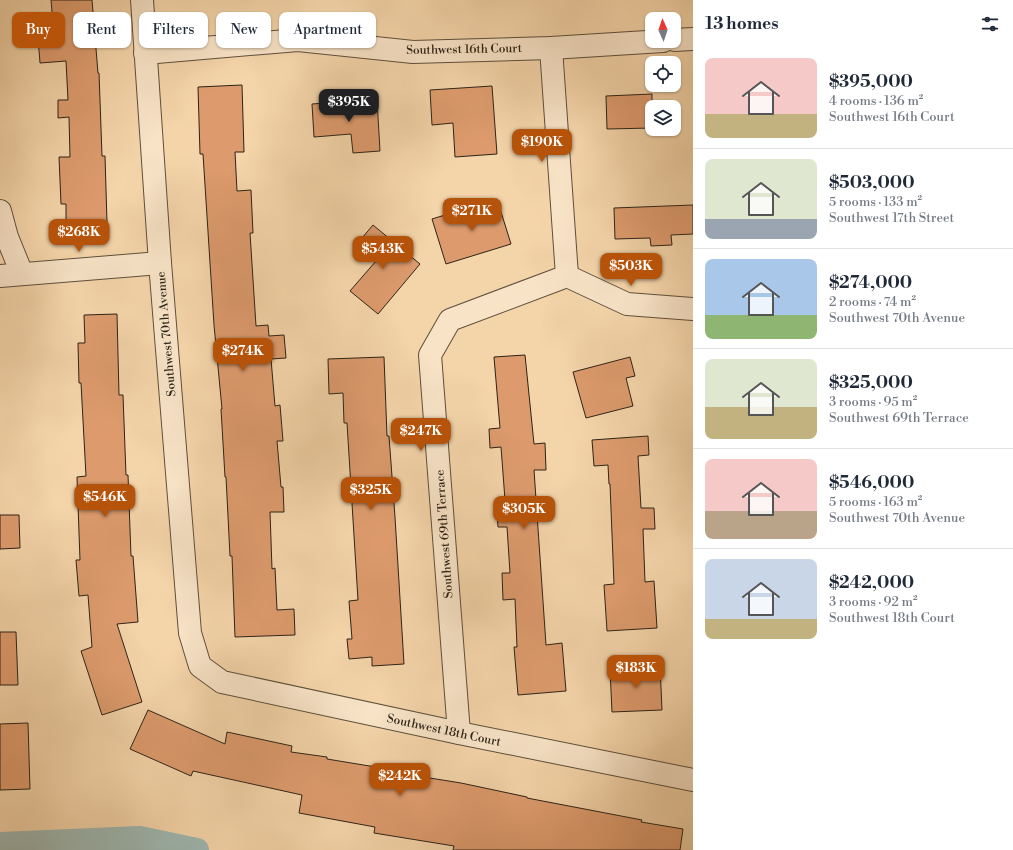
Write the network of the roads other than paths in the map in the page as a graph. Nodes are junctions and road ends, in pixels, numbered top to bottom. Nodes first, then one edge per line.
1 (142, 0) edge
2 (693, 39) edge
3 (681, 40) edge
4 (645, 42) edge
5 (551, 48) junction
6 (145, 53) junction
7 (0, 211) edge
8 (160, 263) junction
9 (22, 274) junction
10 (0, 276) edge
11 (567, 276) junction
12 (693, 309) edge
13 (200, 666) joint
14 (459, 733) junction
15 (693, 780) edge

1 - 6 street, Southwest 70th Avenue
2 - 3 street
4 - 5 street, Southwest 16th Court
5 - 6 street, Southwest 16th Court
5 - 11 street
6 - 8 street, Southwest 70th Avenue
7 - 9 street
8 - 9 street
8 - 13 street, Southwest 70th Avenue
9 - 10 street
11 - 12 street
11 - 14 street, Southwest 69th Terrace
13 - 14 street, Southwest 18th Court
14 - 15 street, Southwest 18th Court

